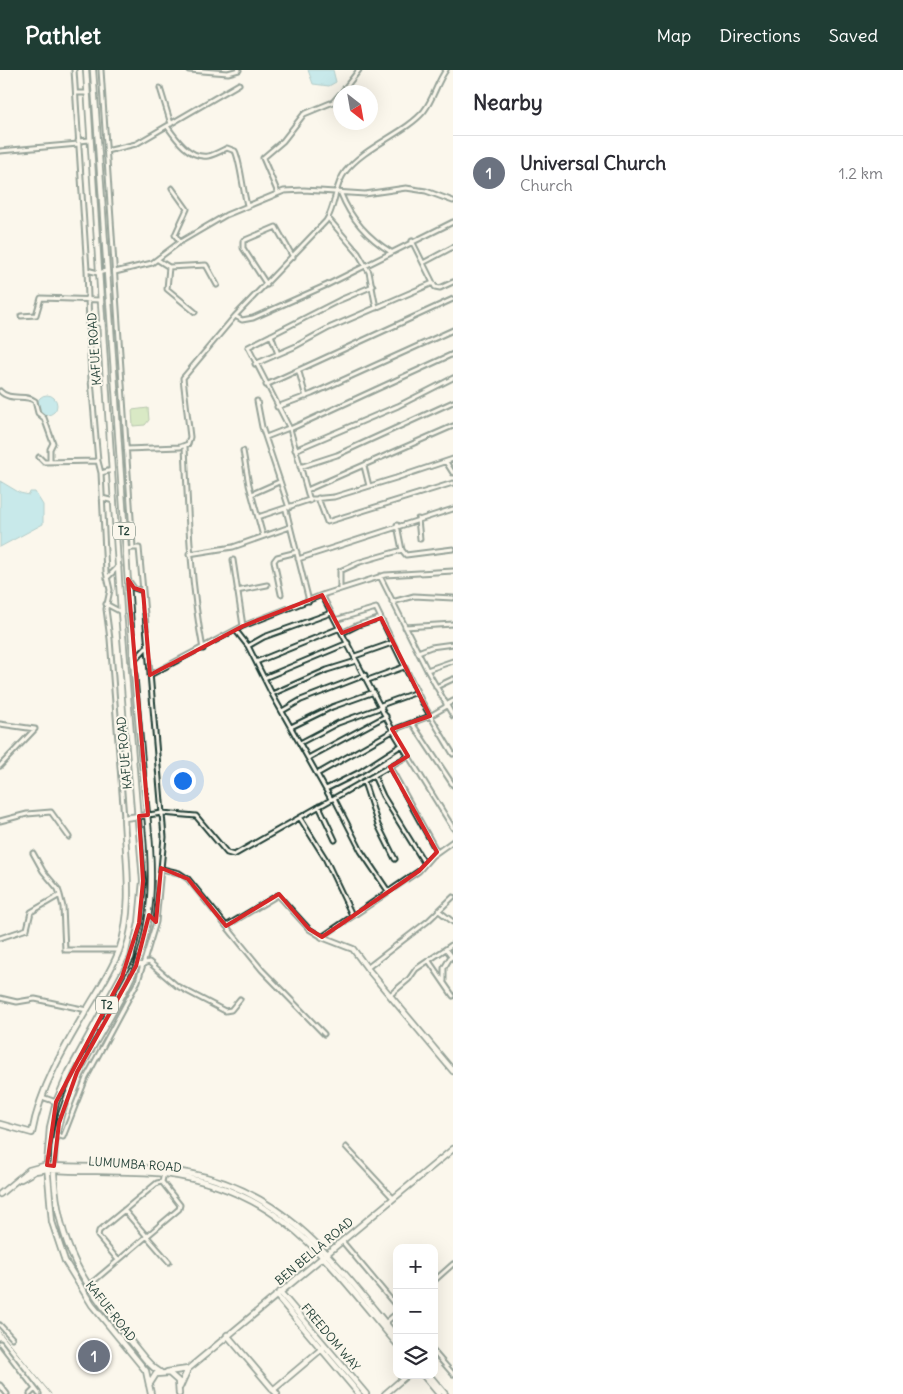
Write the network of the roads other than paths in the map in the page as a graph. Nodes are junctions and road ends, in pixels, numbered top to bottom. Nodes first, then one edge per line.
1 (74, 70) edge
2 (86, 70) edge
3 (93, 70) edge
4 (101, 70) edge
5 (190, 70) edge
6 (239, 70) edge
7 (359, 70) edge
8 (446, 70) edge
9 (239, 84) dead end
10 (347, 85) edge
11 (160, 88) dead end
12 (76, 93) junction
13 (88, 93) junction
14 (333, 101) edge
15 (169, 125) junction
16 (90, 140) junction
17 (78, 142) junction
18 (0, 151) edge
19 (106, 152) junction
20 (99, 159) junction
21 (107, 159) junction
22 (172, 188) dead end
23 (339, 193) junction
24 (278, 194) junction
25 (453, 201) edge
26 (247, 205) junction
27 (328, 218) junction
28 (453, 222) edge
29 (180, 242) junction
30 (412, 242) junction
31 (453, 247) edge
32 (391, 252) junction
33 (293, 257) junction
34 (158, 260) junction
35 (422, 263) junction
36 (365, 266) junction
37 (169, 267) junction
38 (87, 270) junction
39 (106, 271) junction
40 (98, 272) junction
41 (115, 272) junction
42 (453, 282) edge
43 (433, 283) junction
44 (217, 285) dead end
45 (267, 285) junction
46 (373, 286) junction
47 (453, 299) edge
48 (88, 300) junction
49 (101, 300) junction
50 (376, 308) junction
51 (196, 312) dead end
52 (21, 316) dead end
53 (235, 316) junction
54 (102, 323) junction
55 (88, 324) junction
56 (453, 330) edge
57 (271, 335) junction
58 (278, 354) junction
59 (453, 354) edge
60 (256, 364) junction
61 (299, 372) junction
62 (453, 378) edge
63 (266, 385) junction
64 (0, 391) edge
65 (306, 397) junction
66 (257, 401) dead end
67 (453, 402) edge
68 (277, 407) junction
69 (453, 426) edge
70 (289, 429) junction
71 (266, 437) junction
72 (118, 442) junction
73 (125, 442) junction
74 (185, 446) junction
75 (126, 449) junction
76 (295, 450) junction
77 (243, 451) dead end
78 (39, 457) dead end
79 (453, 459) edge
80 (50, 461) junction
81 (98, 461) junction
82 (446, 462) junction
83 (364, 466) junction
84 (300, 467) junction
85 (112, 470) junction
86 (101, 473) junction
87 (453, 473) edge
88 (279, 482) junction
89 (453, 484) edge
90 (369, 486) junction
91 (307, 490) junction
92 (252, 494) junction
93 (102, 498) junction
94 (318, 498) junction
95 (114, 501) junction
96 (310, 501) junction
97 (287, 509) junction
98 (453, 509) edge
99 (258, 517) junction
100 (418, 519) junction
101 (397, 525) junction
102 (290, 527) junction
103 (263, 536) junction
104 (420, 539) dead end
105 (133, 548) junction
106 (126, 549) junction
107 (453, 549) edge
108 (402, 550) junction
109 (297, 552) junction
110 (189, 554) junction
111 (298, 559) junction
112 (233, 560) dead end
113 (118, 566) junction
114 (453, 571) edge
115 (380, 576) junction
116 (107, 578) junction
117 (128, 579) junction
118 (267, 585) dead end
119 (340, 589) junction
120 (143, 591) junction
121 (237, 591) junction
122 (281, 594) dead end
123 (322, 595) junction
124 (453, 598) edge
125 (309, 601) junction
126 (392, 602) junction
127 (106, 604) junction
128 (121, 612) junction
129 (331, 612) junction
130 (381, 618) junction
131 (335, 620) junction
132 (453, 624) edge
133 (244, 626) junction
134 (405, 627) junction
135 (340, 628) junction
136 (237, 632) junction
137 (342, 633) junction
138 (348, 643) junction
139 (392, 643) junction
140 (453, 644) edge
141 (248, 646) junction
142 (147, 647) junction
143 (203, 649) junction
144 (418, 652) junction
145 (355, 656) junction
146 (356, 661) junction
147 (453, 661) edge
148 (133, 662) junction
149 (256, 662) junction
150 (404, 667) junction
151 (427, 670) junction
152 (150, 675) junction
153 (365, 675) junction
154 (264, 678) junction
155 (453, 679) edge
156 (368, 680) junction
157 (436, 687) junction
158 (374, 692) junction
159 (417, 692) junction
160 (272, 694) junction
161 (453, 701) edge
162 (446, 705) junction
163 (381, 706) junction
164 (282, 711) junction
165 (386, 716) junction
166 (430, 716) junction
167 (453, 716) edge
168 (412, 723) junction
169 (0, 724) edge
170 (291, 727) junction
171 (393, 731) junction
172 (300, 743) junction
173 (402, 745) junction
174 (453, 754) edge
175 (408, 756) junction
176 (308, 758) junction
177 (0, 766) edge
178 (390, 767) junction
179 (317, 774) junction
180 (374, 776) junction
181 (364, 782) junction
182 (453, 785) edge
183 (326, 789) junction
184 (333, 798) junction
185 (319, 806) junction
186 (162, 813) junction
187 (148, 815) junction
188 (139, 816) junction
189 (124, 818) junction
190 (300, 818) junction
191 (0, 821) edge
192 (453, 828) edge
193 (70, 837) dead end
194 (335, 840) dead end
195 (453, 841) edge
196 (438, 852) junction
197 (33, 853) dead end
198 (395, 859) dead end
199 (425, 864) junction
200 (162, 869) junction
201 (388, 891) junction
202 (60, 895) junction
203 (453, 897) edge
204 (439, 911) junction
205 (149, 914) junction
206 (352, 915) junction
207 (156, 922) junction
208 (453, 922) edge
209 (226, 926) junction
210 (322, 937) junction
211 (0, 938) edge
212 (453, 944) edge
213 (446, 949) junction
214 (119, 950) junction
215 (452, 957) edge
216 (429, 961) junction
217 (145, 963) junction
218 (136, 966) junction
219 (367, 968) junction
220 (444, 982) junction
221 (390, 995) junction
222 (453, 996) edge
223 (0, 998) edge
224 (240, 999) dead end
225 (87, 1010) junction
226 (324, 1034) dead end
227 (91, 1047) junction
228 (98, 1056) junction
229 (453, 1071) edge
230 (42, 1096) junction
231 (56, 1102) junction
232 (0, 1124) edge
233 (57, 1135) junction
234 (346, 1147) dead end
235 (453, 1150) edge
236 (55, 1151) junction
237 (47, 1167) junction
238 (54, 1168) junction
239 (63, 1168) junction
240 (164, 1172) junction
241 (54, 1180) junction
242 (162, 1182) junction
243 (0, 1194) edge
244 (393, 1198) junction
245 (124, 1210) junction
246 (147, 1236) junction
247 (342, 1240) junction
248 (326, 1254) junction
249 (118, 1260) junction
250 (169, 1262) dead end
251 (453, 1264) edge
252 (448, 1268) junction
253 (453, 1274) edge
254 (438, 1277) edge
255 (88, 1286) junction
256 (278, 1294) junction
257 (393, 1302) edge
258 (393, 1316) edge
259 (385, 1323) junction
260 (0, 1325) edge
261 (394, 1334) edge
262 (227, 1335) junction
263 (12, 1338) dead end
264 (393, 1339) edge
265 (0, 1343) edge
266 (324, 1347) junction
267 (438, 1357) edge
268 (188, 1369) junction
269 (343, 1371) junction
270 (160, 1372) junction
271 (168, 1372) junction
272 (453, 1374) edge
273 (403, 1379) edge
274 (426, 1379) edge
275 (432, 1379) edge
276 (0, 1385) edge
277 (149, 1386) junction
278 (35, 1389) junction
279 (180, 1392) edge
280 (275, 1392) edge
281 (150, 1393) edge
282 (7, 1394) edge
283 (30, 1394) edge
284 (39, 1394) edge
285 (359, 1394) edge
286 (366, 1394) edge
287 (385, 1394) edge
288 (439, 1394) edge
289 (445, 1394) edge

1 - 12 street
2 - 13 main road, KAFUE ROAD / T2
3 - 20 main road, KAFUE ROAD / T2
4 - 19 street
5 - 6 street
7 - 10 street
8 - 23 street
9 - 15 street
11 - 15 street
12 - 13 street
12 - 17 street
13 - 16 main road, KAFUE ROAD / T2
14 - 24 street
15 - 19 street
15 - 26 street
16 - 17 street
16 - 40 main road, KAFUE ROAD / T2
17 - 18 street
17 - 38 street
19 - 21 street
20 - 21 street
20 - 39 main road, KAFUE ROAD / T2
21 - 41 street
22 - 29 street
23 - 24 street
23 - 25 street
23 - 27 street
23 - 32 street
24 - 26 street
26 - 29 street
27 - 33 street
27 - 36 street
28 - 30 street
29 - 34 street
30 - 32 street
30 - 35 street
31 - 35 street
32 - 36 street
33 - 45 street
33 - 45 street
34 - 37 street
34 - 41 street
35 - 43 street
36 - 46 street
36 - 53 street
37 - 44 street
37 - 51 street
38 - 40 street
38 - 48 street
39 - 40 street
39 - 72 main road, KAFUE ROAD / T2
40 - 49 main road, KAFUE ROAD / T2
41 - 73 street
42 - 43 street
43 - 50 street
45 - 53 street
46 - 50 street
46 - 57 street
47 - 61 street
48 - 49 street
48 - 52 street
48 - 55 street
49 - 54 main road, KAFUE ROAD / T2
50 - 58 street
53 - 74 street
54 - 55 street
54 - 85 main road, KAFUE ROAD / T2
55 - 81 street
56 - 65 street
57 - 58 street
57 - 60 street
58 - 60 street
59 - 70 street
60 - 63 street
61 - 63 street
61 - 65 street
62 - 76 street
63 - 68 street
64 - 80 street
65 - 68 street
66 - 71 street
67 - 84 street
68 - 70 street
69 - 83 street
70 - 71 street
70 - 76 street
71 - 88 street
72 - 73 street
72 - 106 main road, KAFUE ROAD / T2
73 - 75 street
74 - 75 street
74 - 110 street
75 - 105 street
76 - 84 street
77 - 92 street
78 - 80 street
79 - 82 street
80 - 81 street
81 - 86 street
82 - 87 street
82 - 90 street
83 - 90 street
83 - 91 street
84 - 91 street
85 - 86 street
85 - 95 main road, KAFUE ROAD / T2
86 - 93 street
88 - 92 street
88 - 97 street
89 - 94 street
90 - 94 street
91 - 96 street
92 - 99 street
93 - 95 street
93 - 116 street
94 - 96 street
95 - 113 main road, KAFUE ROAD / T2
96 - 97 street
97 - 99 street
97 - 102 street
98 - 100 street
99 - 103 street
100 - 101 street
100 - 104 street
101 - 108 street
101 - 111 street
102 - 103 street
102 - 109 street
103 - 110 street
105 - 106 street
105 - 120 street
106 - 117 main road, KAFUE ROAD / T2
107 - 108 street
108 - 119 street
109 - 111 street
109 - 122 street
110 - 143 street
111 - 125 street
112 - 121 street
113 - 116 street
113 - 128 main road, KAFUE ROAD / T2
114 - 115 street
115 - 119 street
115 - 126 street
116 - 127 street
117 - 120 street
117 - 148 main road, KAFUE ROAD / T2
118 - 121 street
119 - 123 street
120 - 142 street
121 - 133 street
123 - 125 street
123 - 129 street
124 - 126 street
125 - 133 street
126 - 134 street
127 - 128 street
127 - 189 street
128 - 188 main road, KAFUE ROAD / T2
129 - 131 street
129 - 141 street
130 - 131 street
130 - 137 street
130 - 139 street
131 - 135 street
132 - 134 street
133 - 136 street
134 - 144 street
135 - 137 street
135 - 149 street
136 - 141 street
136 - 143 street
137 - 138 street
138 - 145 street
138 - 154 street
139 - 145 street
139 - 150 street
140 - 144 street
141 - 149 street
142 - 148 street
142 - 152 street
143 - 152 street
144 - 151 street
145 - 146 street
146 - 153 street
146 - 160 street
147 - 151 street
148 - 187 main road, KAFUE ROAD / T2
149 - 154 street
150 - 156 street
150 - 159 street
151 - 157 street
152 - 186 street
153 - 156 street
153 - 164 street
154 - 160 street
155 - 157 street
156 - 158 street
157 - 162 street
158 - 163 street
158 - 170 street
159 - 163 street
159 - 166 street
160 - 164 street
161 - 162 street
162 - 166 street
162 - 167 street
163 - 165 street
163 - 172 street
164 - 170 street
165 - 171 street
165 - 176 street
166 - 168 street
166 - 174 street
168 - 171 street
168 - 182 street
169 - 177 street
170 - 172 street
171 - 173 street
171 - 179 street
172 - 176 street
173 - 175 street
173 - 183 street
175 - 178 street
175 - 192 street
176 - 179 street
178 - 180 street
178 - 196 street
179 - 183 street
180 - 181 street
180 - 199 street
181 - 184 street
181 - 198 street
183 - 184 street
184 - 185 street
184 - 201 street
185 - 190 street
185 - 194 street
186 - 187 street
186 - 190 street
186 - 200 street
187 - 188 main road
187 - 205 main road, KAFUE ROAD / T2
188 - 189 main road
188 - 231 main road, KAFUE ROAD / T2
189 - 214 main road
190 - 206 street
191 - 193 street
195 - 196 street
196 - 199 street
197 - 202 street
199 - 201 street
200 - 207 street
200 - 209 street
201 - 206 street
202 - 211 street
202 - 214 street
203 - 204 street
204 - 208 street
204 - 219 street
205 - 207 street
205 - 218 main road, KAFUE ROAD / T2
206 - 210 street
207 - 217 street
209 - 210 street
209 - 226 street
210 - 219 main road
212 - 213 street
213 - 215 street
213 - 216 street
214 - 225 main road
215 - 220 street
216 - 220 street
216 - 221 street
217 - 218 street
217 - 224 street
217 - 228 street
218 - 227 main road, KAFUE ROAD / T2
219 - 221 main road
220 - 222 street
221 - 229 main road
223 - 225 street
225 - 230 main road
227 - 228 street
227 - 233 main road, KAFUE ROAD / T2
228 - 233 street
230 - 231 street
230 - 232 main road
231 - 237 main road, KAFUE ROAD / T2
233 - 236 main road, KAFUE ROAD / T2
234 - 244 street
235 - 244 main road, BEN BELLA ROAD
236 - 238 main road, KAFUE ROAD / T2
236 - 239 main road
237 - 238 main road, LUMUMBA ROAD
237 - 243 main road
237 - 277 main road, KAFUE ROAD / T2
238 - 239 main road, LUMUMBA ROAD
238 - 241 main road, KAFUE ROAD / T2
239 - 240 main road, LUMUMBA ROAD
239 - 241 main road
240 - 242 street
240 - 248 main road, LUMUMBA ROAD
241 - 255 main road, KAFUE ROAD / T2
242 - 245 street
242 - 246 street
244 - 247 main road, BEN BELLA ROAD
245 - 246 street
245 - 249 street
246 - 249 street
246 - 250 street
247 - 248 main road, BEN BELLA ROAD
247 - 257 street
248 - 256 main road, BEN BELLA ROAD
248 - 259 main road, LUMUMBA ROAD
248 - 264 main road, LUMUMBA ROAD
249 - 255 street
251 - 252 street
252 - 253 street
252 - 254 street
255 - 270 main road, KAFUE ROAD / T2
256 - 262 main road, BEN BELLA ROAD
256 - 266 main road, FREEDOM WAY
258 - 259 street
259 - 261 main road, LUMUMBA ROAD
260 - 263 street
262 - 268 main road, BEN BELLA ROAD
262 - 280 main road
265 - 278 street
266 - 269 main road, FREEDOM WAY
266 - 280 main road
267 - 272 street
268 - 271 main road
268 - 279 main road, BEN BELLA ROAD
269 - 285 main road, FREEDOM WAY
269 - 286 main road, FREEDOM WAY
270 - 271 main road
270 - 277 main road
271 - 279 main road
273 - 287 main road
274 - 288 main road
275 - 289 main road
276 - 282 street
277 - 281 main road, KAFUE ROAD
278 - 283 street
278 - 284 street

